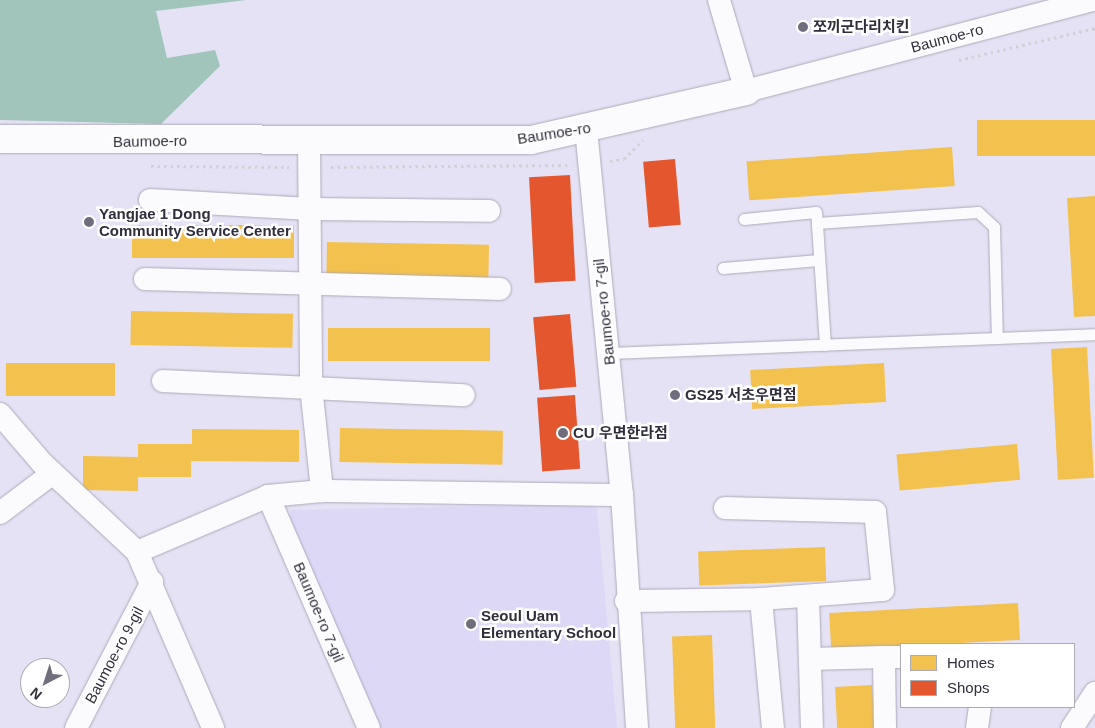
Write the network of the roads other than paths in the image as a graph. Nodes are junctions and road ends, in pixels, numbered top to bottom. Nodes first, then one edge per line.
1 (719, 0) edge
2 (1092, 0) edge
3 (746, 92) junction
4 (586, 129) junction
5 (0, 139) edge
6 (309, 140) junction
7 (150, 200) dead end
8 (310, 209) junction
9 (490, 211) dead end
10 (744, 219) dead end
11 (817, 223) junction
12 (818, 260) junction
13 (723, 268) dead end
14 (145, 279) dead end
15 (308, 287) junction
16 (500, 289) dead end
17 (1095, 334) edge
18 (997, 338) junction
19 (825, 345) junction
20 (608, 353) junction
21 (163, 382) dead end
22 (311, 386) junction
23 (464, 395) dead end
24 (0, 414) edge
25 (53, 474) junction
26 (322, 491) junction
27 (622, 495) junction
28 (268, 496) junction
29 (725, 508) dead end
30 (0, 513) edge
31 (137, 552) junction
32 (152, 582) junction
33 (808, 596) junction
34 (761, 599) junction
35 (626, 601) junction
36 (893, 657) edge
37 (810, 659) junction
38 (1095, 693) edge
39 (980, 708) edge
40 (76, 728) edge
41 (213, 728) edge
42 (369, 728) edge
43 (637, 728) edge
44 (773, 728) edge
45 (812, 728) edge
46 (885, 728) edge
47 (977, 728) edge
48 (1072, 728) edge

1 - 3 street
2 - 3 street, Baumoe-ro
3 - 4 street, Baumoe-ro
4 - 6 street, Baumoe-ro
4 - 20 street, Baumoe-ro 7-gil
5 - 6 street, Baumoe-ro
6 - 8 street
7 - 8 street
8 - 9 street
8 - 15 street
10 - 11 lane
11 - 12 lane
11 - 18 lane
12 - 13 lane
12 - 19 lane
14 - 15 street
15 - 16 street
15 - 22 street
17 - 18 lane
18 - 19 lane
19 - 20 lane
20 - 27 street, Baumoe-ro 7-gil
21 - 22 street
22 - 23 street
22 - 26 street
24 - 25 street, Baumoe-ro 9-gil
25 - 30 street
25 - 31 street, Baumoe-ro 9-gil
26 - 27 street
26 - 28 street
27 - 35 street, Baumoe-ro 7-gil
28 - 31 street
28 - 42 street, Baumoe-ro 7-gil
29 - 33 street
31 - 32 street, Baumoe-ro 9-gil
32 - 40 street, Baumoe-ro 9-gil
32 - 41 street, Baumoe-ro 9-gil
33 - 34 street
33 - 37 street
34 - 35 street
34 - 44 street
35 - 43 street, Baumoe-ro 7-gil
36 - 37 street
36 - 46 street
37 - 45 street
38 - 48 street
39 - 47 street

